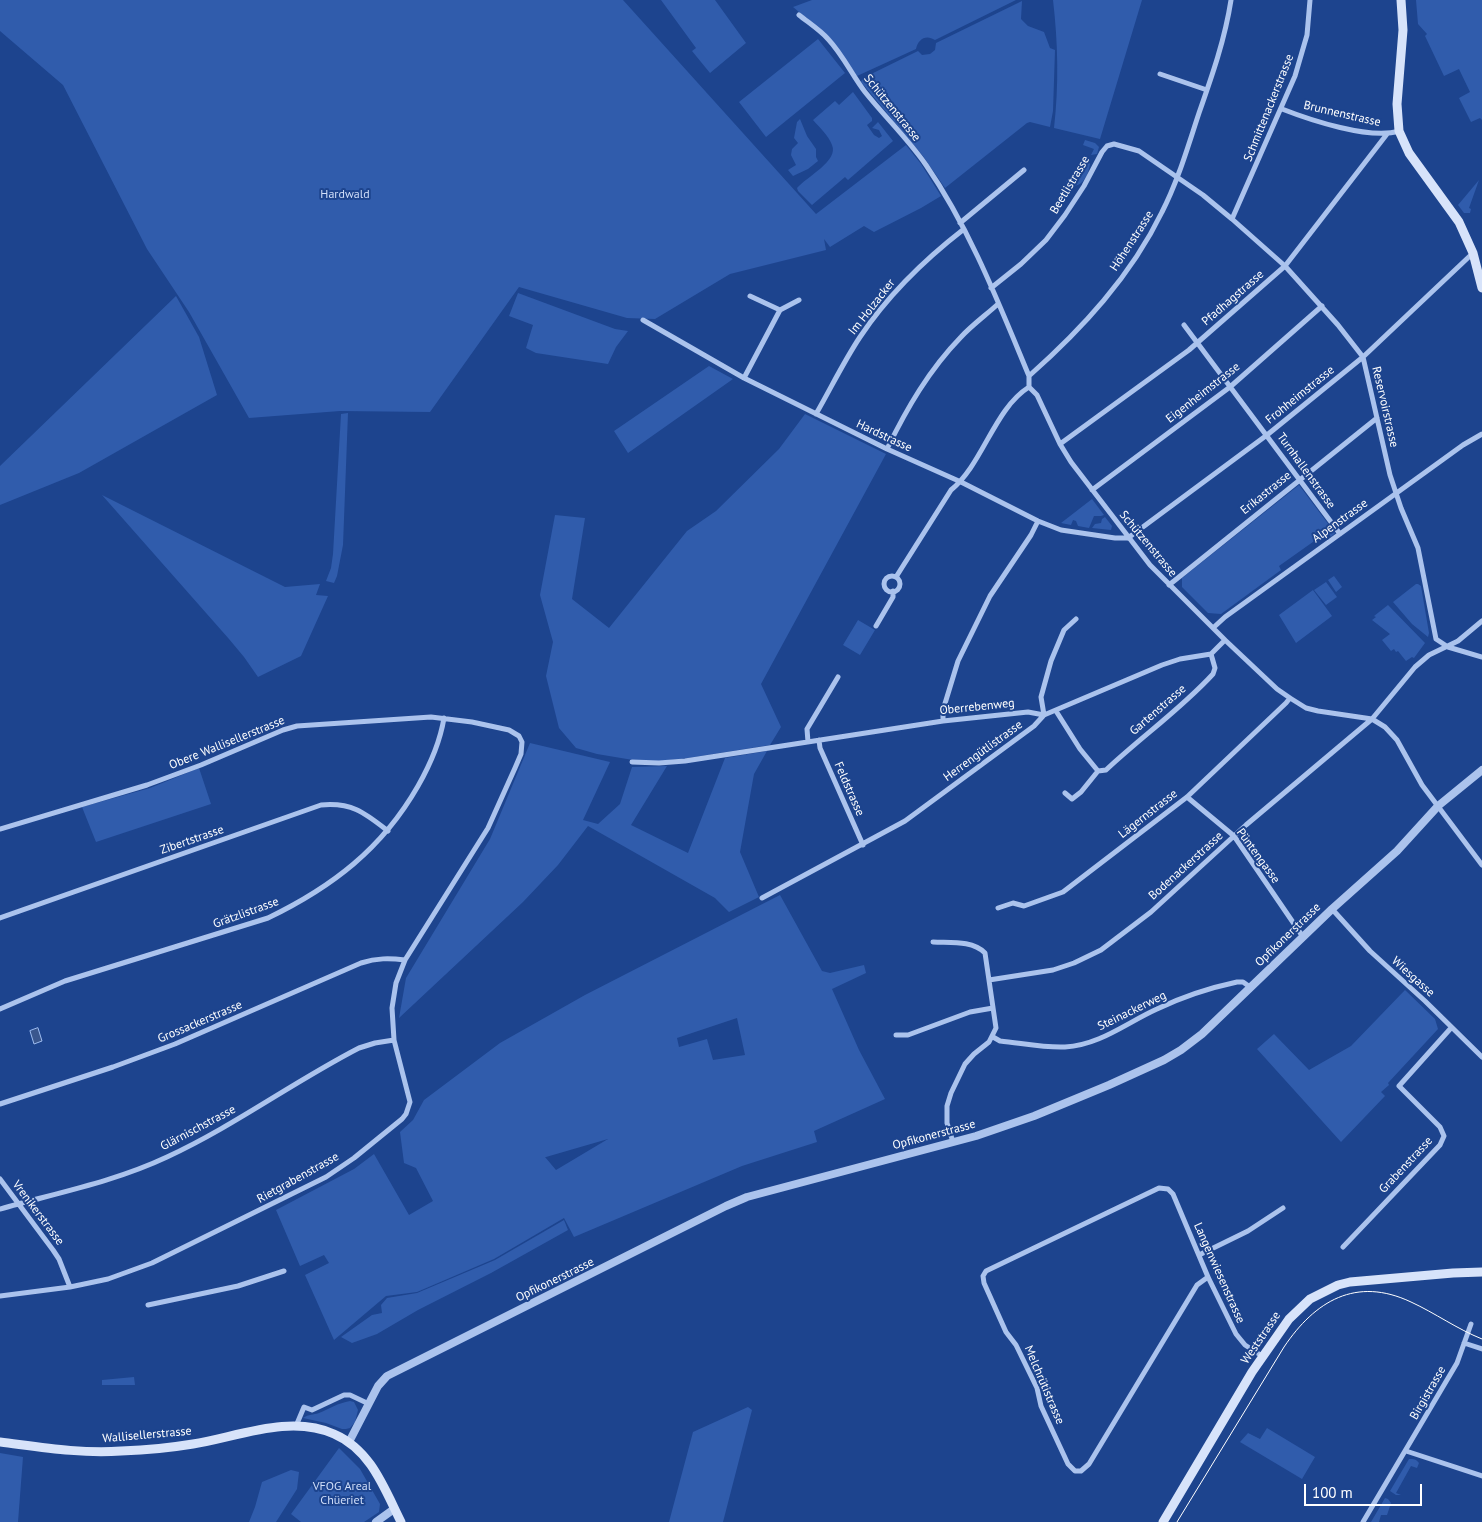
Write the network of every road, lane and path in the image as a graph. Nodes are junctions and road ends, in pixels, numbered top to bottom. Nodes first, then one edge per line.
1 (1231, 0) edge
2 (1310, 0) edge
3 (1401, 0) edge
4 (799, 15) dead end
5 (1160, 74) dead end
6 (1207, 90) junction
7 (1282, 108) junction
8 (1399, 131) junction
9 (1387, 134) junction
10 (1024, 170) dead end
11 (1178, 176) junction
12 (1232, 219) junction
13 (960, 223) junction
14 (964, 229) junction
15 (1473, 253) junction
16 (1285, 266) junction
17 (992, 288) junction
18 (1482, 288) edge
19 (750, 296) dead end
20 (799, 300) dead end
21 (998, 304) junction
22 (1322, 306) junction
23 (780, 310) junction
24 (643, 320) dead end
25 (1184, 325) dead end
26 (1197, 343) junction
27 (1363, 357) junction
28 (1029, 376) junction
29 (744, 378) junction
30 (1029, 387) junction
31 (1230, 387) junction
32 (816, 414) junction
33 (1377, 418) junction
34 (1482, 434) edge
35 (1267, 435) junction
36 (1060, 444) junction
37 (887, 448) junction
38 (1300, 479) junction
39 (961, 482) junction
40 (1092, 490) junction
41 (1396, 493) junction
42 (1038, 521) junction
43 (1340, 534) junction
44 (1128, 538) junction
45 (896, 577) junction
46 (1169, 585) junction
47 (893, 591) junction
48 (1076, 618) dead end
49 (1482, 621) edge
50 (876, 626) dead end
51 (1213, 628) junction
52 (1225, 640) junction
53 (1448, 647) junction
54 (1211, 654) junction
55 (1482, 657) edge
56 (838, 677) dead end
57 (1290, 698) junction
58 (1056, 711) junction
59 (1044, 716) junction
60 (444, 718) junction
61 (1372, 719) junction
62 (943, 721) junction
63 (819, 740) junction
64 (522, 742) joint
65 (808, 742) junction
66 (632, 762) dead end
67 (1482, 770) edge
68 (1098, 771) junction
69 (1065, 793) dead end
70 (1187, 797) junction
71 (1438, 806) junction
72 (0, 829) edge
73 (388, 831) junction
74 (1234, 836) junction
75 (863, 845) junction
76 (1482, 864) edge
77 (762, 898) dead end
78 (998, 908) dead end
79 (1332, 909) junction
80 (0, 918) edge
81 (1303, 937) junction
82 (933, 942) dead end
83 (405, 960) junction
84 (989, 980) junction
85 (1250, 987) junction
86 (993, 1008) junction
87 (0, 1009) edge
88 (1451, 1028) junction
89 (896, 1035) dead end
90 (993, 1037) junction
91 (394, 1040) junction
92 (1482, 1057) edge
93 (0, 1104) edge
94 (953, 1142) junction
95 (0, 1179) edge
96 (1168, 1189) joint
97 (19, 1204) junction
98 (1283, 1208) dead end
99 (0, 1209) edge
100 (1343, 1247) dead end
101 (1199, 1255) junction
102 (284, 1271) dead end
103 (1482, 1272) edge
104 (1208, 1277) junction
105 (70, 1287) junction
106 (0, 1296) edge
107 (148, 1305) dead end
108 (1471, 1324) dead end
109 (1464, 1343) junction
110 (1482, 1349) edge
111 (1262, 1356) junction
112 (369, 1404) junction
113 (296, 1426) junction
114 (0, 1442) edge
115 (349, 1442) junction
116 (1406, 1452) junction
117 (1482, 1476) edge
118 (394, 1509) junction
119 (376, 1522) edge
120 (401, 1522) edge
121 (1162, 1522) edge
122 (1363, 1522) edge

1 - 6 street, Höhenstrasse
2 - 7 street, Schmittenackerstrasse
3 - 8 main road
4 - 13 street, Schützenstrasse
5 - 6 street
6 - 11 street, Höhenstrasse
7 - 9 street, Brunnenstrasse
7 - 12 street, Schmittenackerstrasse
8 - 9 street, Brunnenstrasse
8 - 15 main road
9 - 16 street, Pfadhagstrasse
10 - 13 street
11 - 12 street, Reservoirstrasse
11 - 17 street, Beetlistrasse
11 - 28 street, Höhenstrasse
12 - 16 street, Reservoirstrasse
13 - 14 street, Schützenstrasse
14 - 17 street, Schützenstrasse
14 - 32 street, Im Holzacker
15 - 18 main road
15 - 27 street, Frohheimstrasse
16 - 22 street, Reservoirstrasse
16 - 26 street, Pfadhagstrasse
17 - 21 street, Schützenstrasse
19 - 23 street
20 - 23 street
21 - 28 street, Schützenstrasse
21 - 37 street
22 - 27 street, Reservoirstrasse
22 - 31 street, Eigenheimstrasse
23 - 29 street
24 - 29 street, Hardstrasse
25 - 26 street, Turnhallenstrasse
26 - 31 street, Turnhallenstrasse
26 - 36 street, Pfadhagstrasse
27 - 33 street, Reservoirstrasse
27 - 35 street, Frohheimstrasse
28 - 30 street, Schützenstrasse
29 - 32 street, Hardstrasse
30 - 36 street, Schützenstrasse
30 - 39 street
31 - 35 street, Turnhallenstrasse
31 - 40 street, Eigenheimstrasse
32 - 37 street, Hardstrasse
33 - 38 street, Erikastrasse
33 - 41 street, Reservoirstrasse
34 - 41 street, Alpenstrasse
35 - 38 street, Turnhallenstrasse
35 - 44 street, Frohheimstrasse
36 - 40 street, Schützenstrasse
37 - 39 street, Hardstrasse
38 - 43 street, Turnhallenstrasse
38 - 46 street, Erikastrasse
39 - 42 street, Hardstrasse
39 - 45 street
40 - 44 street, Schützenstrasse
41 - 43 street, Alpenstrasse
41 - 53 street, Reservoirstrasse
42 - 44 street, Hardstrasse
42 - 62 street
43 - 51 street, Alpenstrasse
44 - 46 street, Schützenstrasse
45 - 47 street
45 - 47 street
46 - 51 street, Schützenstrasse
47 - 50 street
48 - 59 street
49 - 53 street, Bodenackerstrasse
51 - 52 street, Schützenstrasse
52 - 54 street
52 - 57 street, Schützenstrasse
53 - 55 street
53 - 61 street, Bodenackerstrasse
54 - 58 street, Herrengütlistrasse
54 - 68 street, Gartenstrasse
56 - 65 street
57 - 61 street, Schützenstrasse
57 - 70 street, Lägernstrasse
58 - 59 street, Herrengütlistrasse
58 - 68 street
59 - 62 street, Oberrebenweg
59 - 75 street, Herrengütlistrasse
60 - 64 street, Obere Wallisellerstrasse
60 - 72 street, Obere Wallisellerstrasse
60 - 73 street, Grätzlistrasse
61 - 71 street, Schützenstrasse
61 - 74 street, Bodenackerstrasse
62 - 63 street, Oberrebenweg
63 - 65 street, Oberrebenweg
63 - 75 street, Feldstrasse
64 - 83 street, Rietgrabenstrasse
65 - 66 street, Oberrebenweg
67 - 71 street, Opfikonerstrasse
68 - 69 street, Gartenstrasse
70 - 74 street, Püntengasse
70 - 78 street, Lägernstrasse
71 - 76 street, Schützenstrasse
71 - 79 street, Opfikonerstrasse
73 - 80 street, Zibertstrasse
73 - 87 street, Grätzlistrasse
74 - 81 street, Püntengasse
74 - 84 street, Bodenackerstrasse
75 - 77 street, Herrengütlistrasse
79 - 81 street, Opfikonerstrasse
79 - 88 street, Wiesgasse
81 - 85 street, Opfikonerstrasse
82 - 84 street
83 - 91 street, Rietgrabenstrasse
83 - 93 street, Grossackerstrasse
84 - 86 street
85 - 90 street, Steinackerweg
85 - 94 street, Opfikonerstrasse
86 - 89 street
86 - 90 street
88 - 92 street, Wiesgasse
88 - 100 street, Grabenstrasse
90 - 94 street
91 - 97 street, Glärnischstrasse
91 - 105 street, Rietgrabenstrasse
94 - 112 street, Opfikonerstrasse
95 - 97 street, Vrenikerstrasse
96 - 101 street, Langenwiesenstrasse
96 - 104 street, Melchrütistrasse
97 - 99 street, Glärnischstrasse
97 - 105 street, Vrenikerstrasse
98 - 101 street
101 - 104 street, Langenwiesenstrasse
102 - 107 street
103 - 111 main road, Weststrasse
104 - 111 street, Langenwiesenstrasse
105 - 106 street, Rietgrabenstrasse
108 - 109 street, Birgistrasse
109 - 110 street
109 - 116 street, Birgistrasse
111 - 121 main road, Weststrasse
112 - 113 street
112 - 115 street, Opfikonerstrasse
113 - 114 main road, Wallisellerstrasse
113 - 115 main road, Wallisellerstrasse
115 - 118 main road
116 - 117 street
116 - 122 street, Birgistrasse
118 - 119 street
118 - 120 main road

